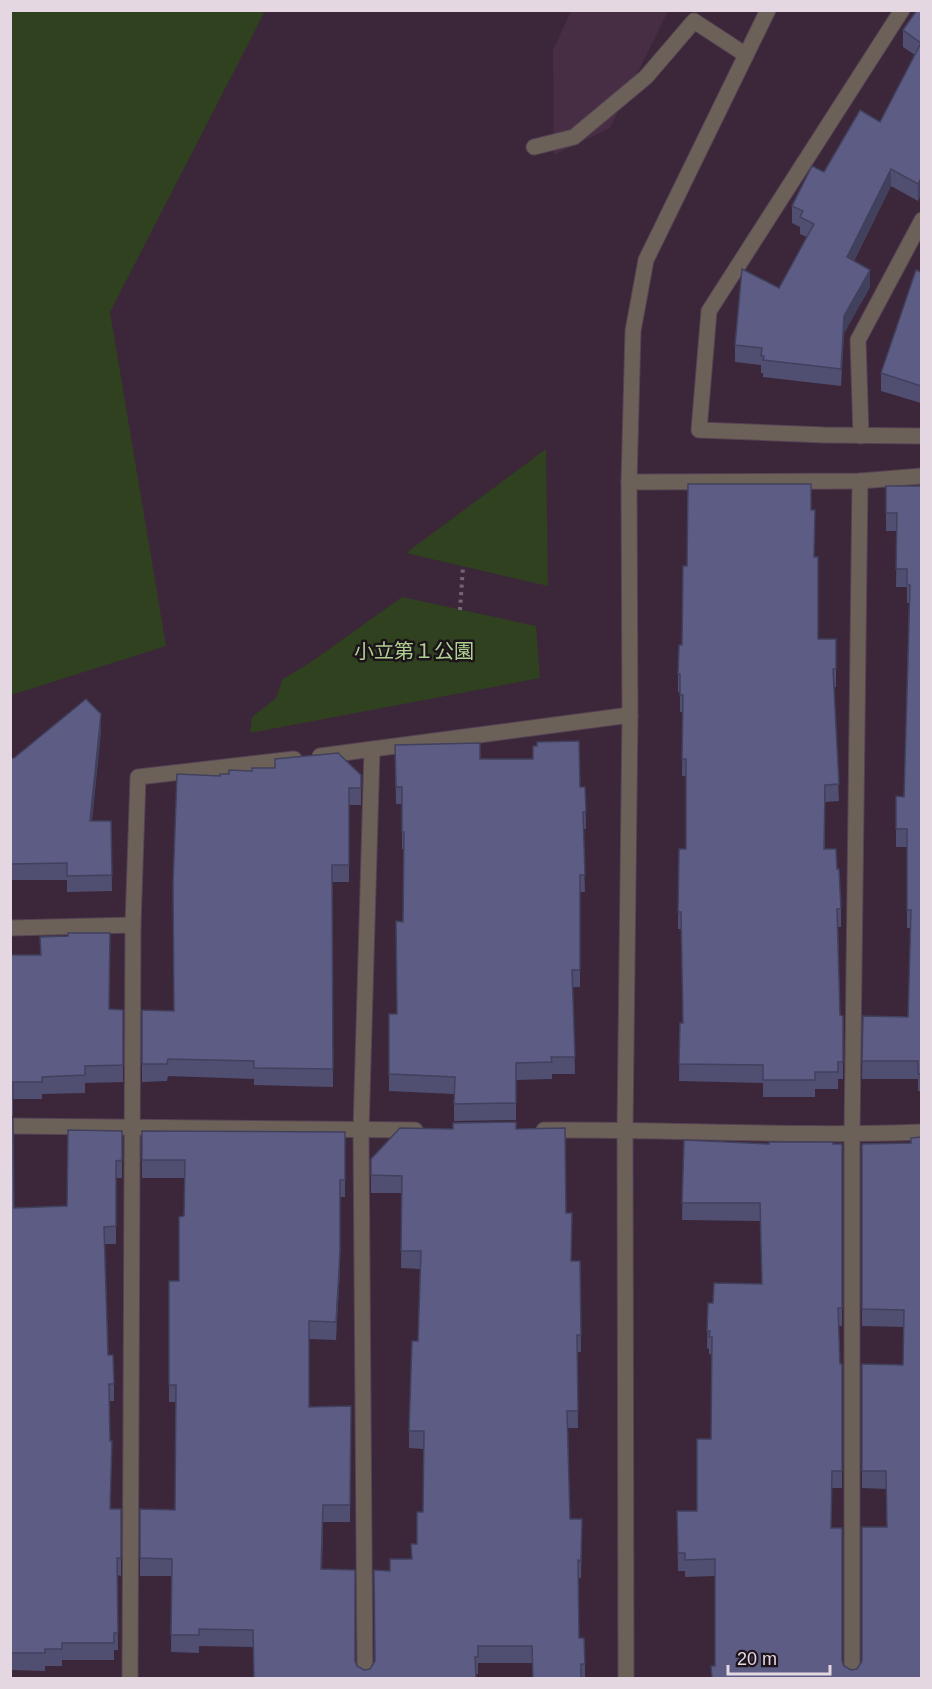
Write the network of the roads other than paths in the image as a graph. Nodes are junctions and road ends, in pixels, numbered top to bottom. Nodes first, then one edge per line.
1 (768, 10) edge
2 (902, 10) edge
3 (746, 55) junction
4 (534, 147) dead end
5 (921, 220) edge
6 (861, 436) junction
7 (921, 436) edge
8 (921, 476) edge
9 (860, 481) junction
10 (629, 482) junction
11 (630, 715) junction
12 (372, 750) junction
13 (133, 925) junction
14 (10, 928) edge
15 (10, 1126) edge
16 (134, 1127) junction
17 (625, 1129) junction
18 (430, 1130) edge
19 (533, 1130) edge
20 (361, 1131) junction
21 (921, 1132) edge
22 (852, 1134) junction
23 (130, 1678) edge
24 (365, 1678) edge
25 (626, 1678) edge
26 (852, 1678) edge

1 - 3 street
2 - 6 street
3 - 4 street
3 - 10 street
5 - 6 street
6 - 7 street
8 - 9 street
9 - 10 street
9 - 22 street
10 - 11 street
11 - 12 street
11 - 17 street
12 - 13 street
12 - 20 street
13 - 14 street
13 - 16 street
15 - 16 street
16 - 20 street
16 - 23 street
17 - 19 street
17 - 22 street
17 - 25 street
18 - 20 street
20 - 24 street
21 - 22 street
22 - 26 street

